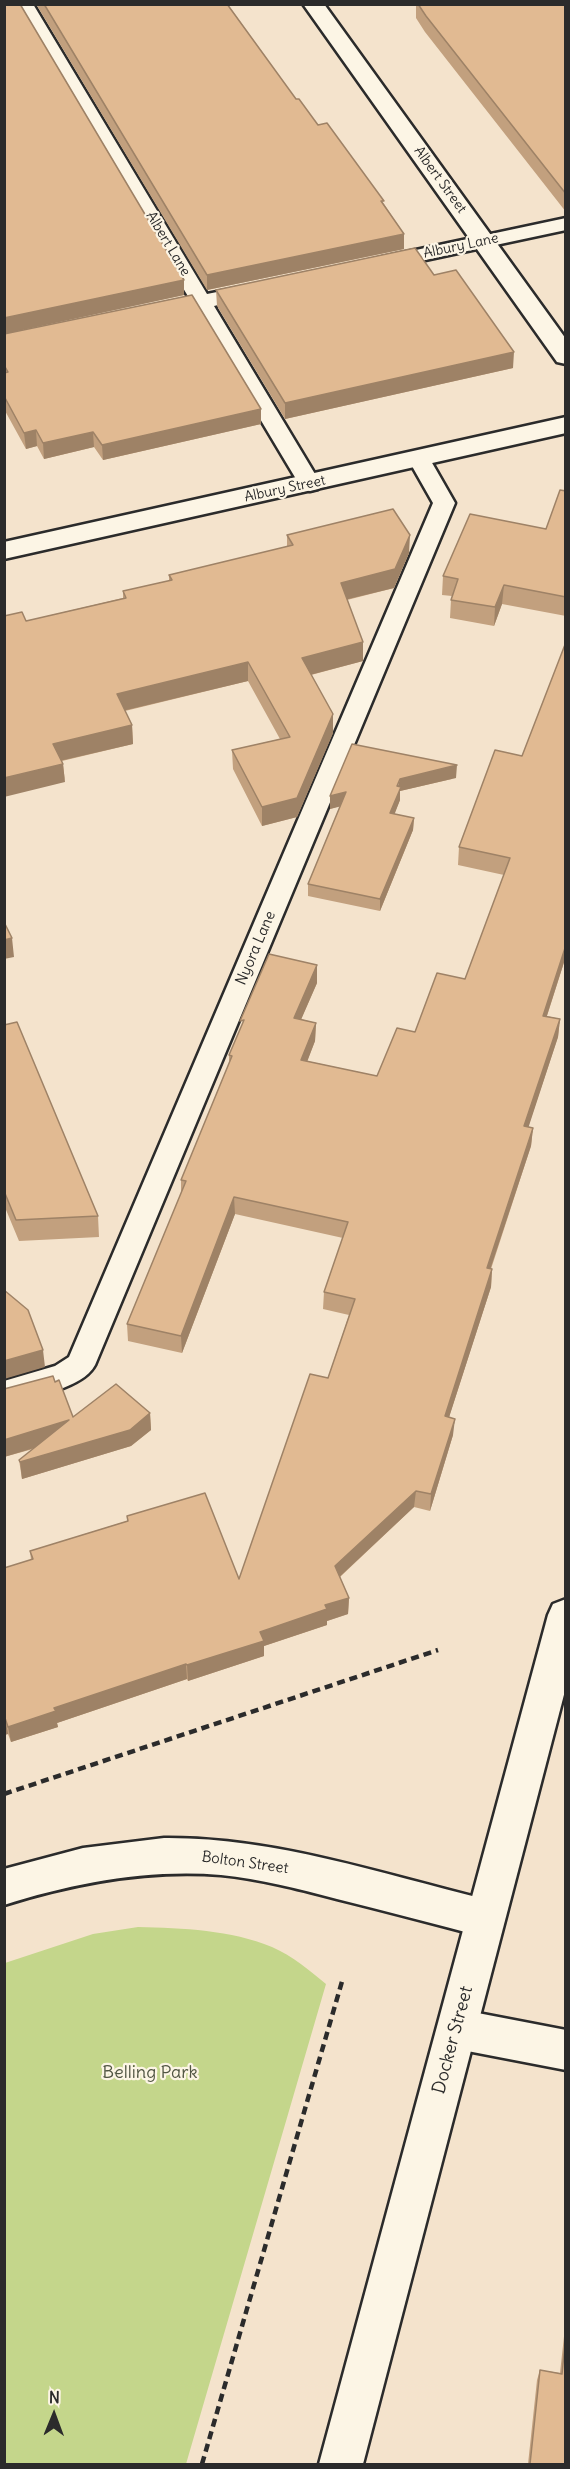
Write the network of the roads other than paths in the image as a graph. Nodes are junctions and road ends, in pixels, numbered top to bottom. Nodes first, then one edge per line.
1 (23, 4) edge
2 (313, 4) edge
3 (566, 224) edge
4 (484, 241) junction
5 (365, 267) edge
6 (273, 287) edge
7 (203, 302) junction
8 (145, 314) edge
9 (566, 357) edge
10 (566, 425) edge
11 (419, 459) junction
12 (310, 484) junction
13 (4, 551) edge
14 (4, 1393) edge
15 (566, 1616) edge
16 (4, 1887) edge
17 (484, 1918) junction
18 (457, 2029) junction
19 (566, 2050) edge
20 (341, 2464) edge

1 - 7 lane, Albert Lane
2 - 4 street, Albert Street
3 - 4 lane, Albury Lane
4 - 5 lane, Albury Lane
4 - 9 street, Albert Street
6 - 7 lane
7 - 8 lane
7 - 12 lane, Albert Lane
10 - 11 street, Albury Street
11 - 12 street, Albury Street
11 - 14 lane, Nyora Lane
12 - 13 street, Albury Street
15 - 17 street, Docker Street
16 - 17 street, Bolton Street
17 - 18 street, Docker Street
18 - 19 street
18 - 20 street, Docker Street

